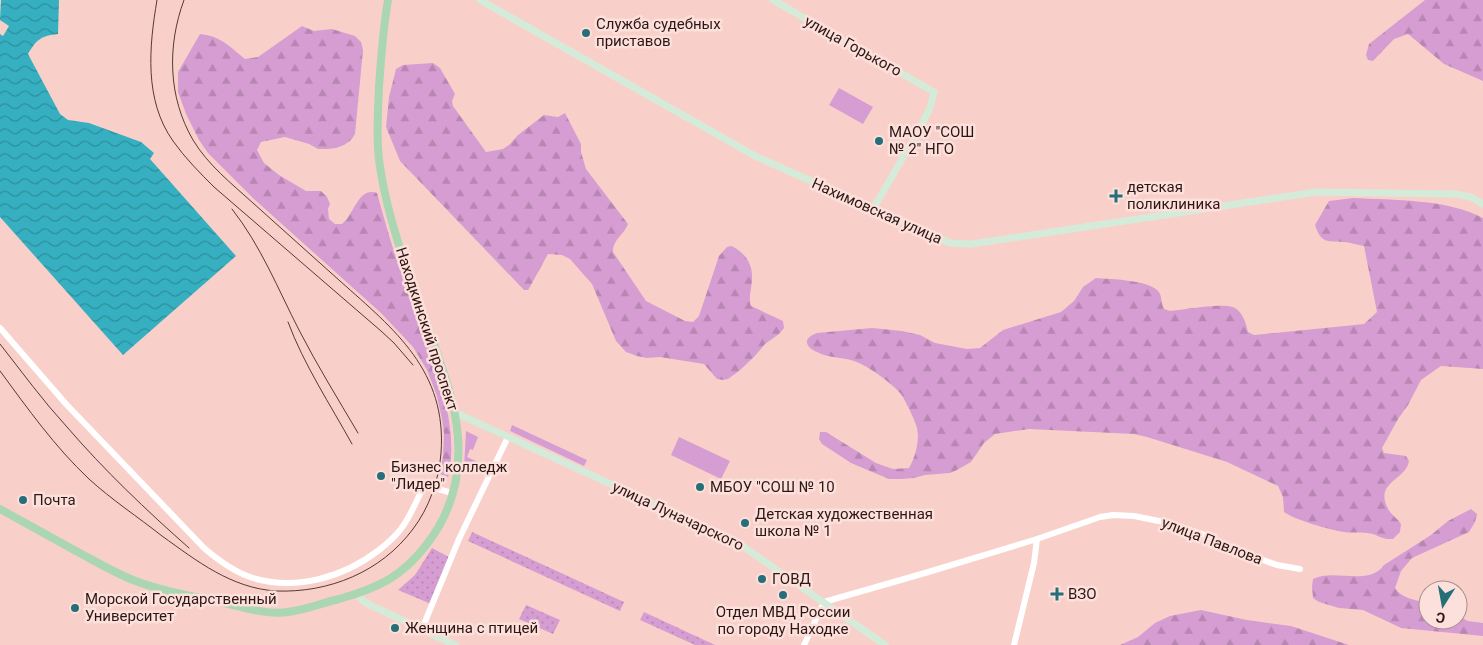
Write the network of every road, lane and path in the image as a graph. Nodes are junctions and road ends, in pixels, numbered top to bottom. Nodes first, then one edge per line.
1 (388, 0) edge
2 (480, 0) edge
3 (772, 0) edge
4 (1483, 204) edge
5 (873, 209) junction
6 (0, 328) edge
7 (456, 413) junction
8 (508, 437) junction
9 (452, 493) junction
10 (0, 508) edge
11 (1037, 539) junction
12 (1300, 569) dead end
13 (357, 594) junction
14 (824, 602) junction
15 (422, 629) junction
16 (455, 645) edge
17 (804, 645) edge
18 (886, 645) edge
19 (1014, 645) edge

1 - 7 main road, Находкинский проспект
2 - 5 main road, Нахимовская улица
3 - 5 main road, улица Горького
4 - 5 main road, Нахимовская улица
6 - 9 street
7 - 8 main road, улица Луначарского
7 - 9 main road, Находкинский проспект
8 - 14 main road, улица Луначарского
8 - 15 street
9 - 13 main road, Находкинский проспект
10 - 13 main road, Находкинский проспект
11 - 12 street, улица Павлова
11 - 14 street, улица Павлова
11 - 19 street
13 - 15 main road
14 - 17 street
14 - 18 main road, улица Луначарского
15 - 16 main road

